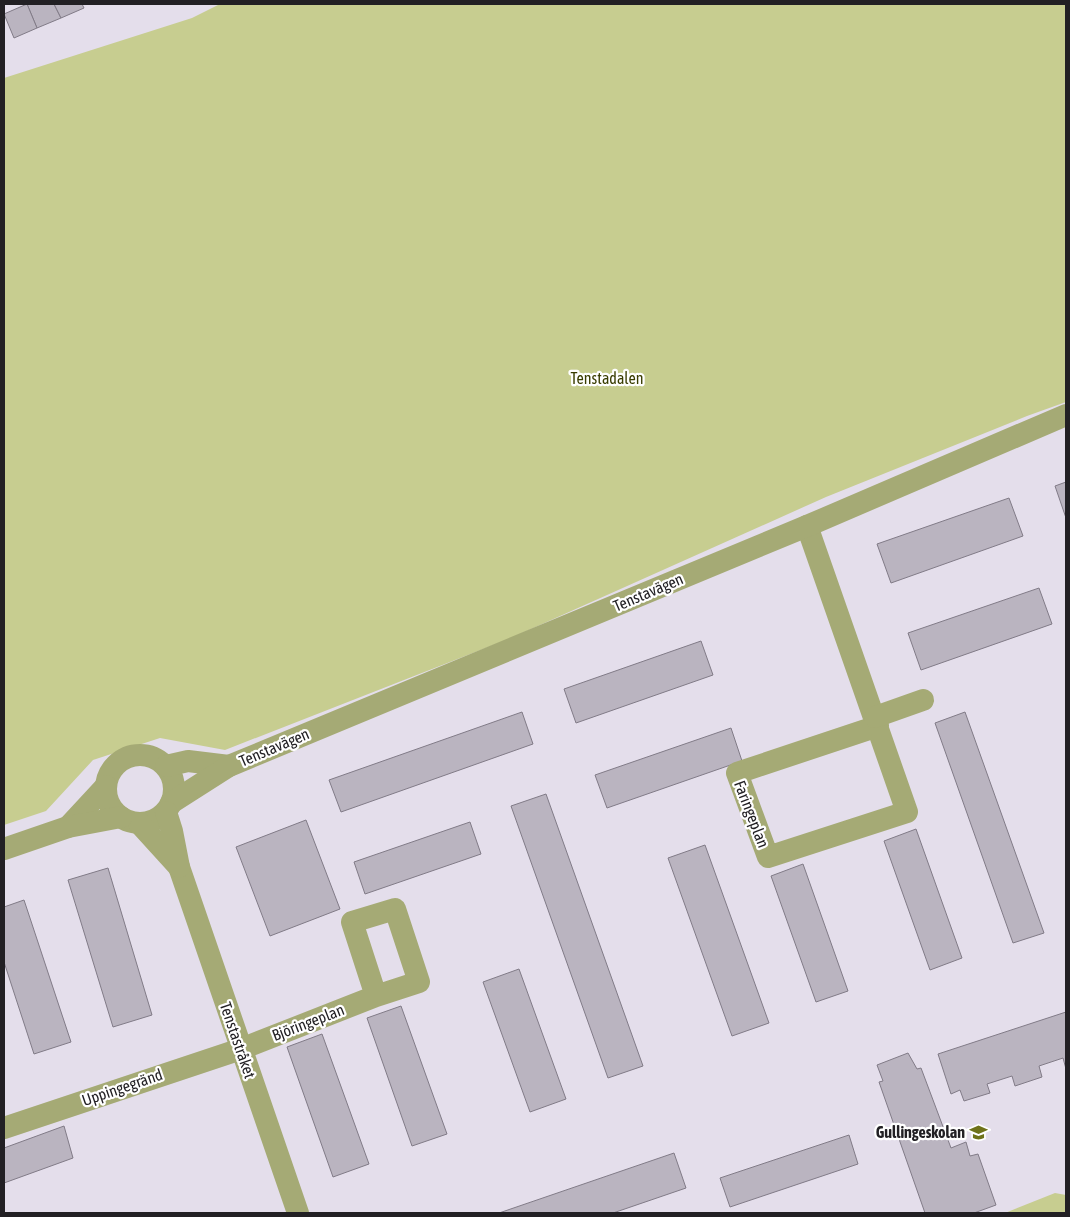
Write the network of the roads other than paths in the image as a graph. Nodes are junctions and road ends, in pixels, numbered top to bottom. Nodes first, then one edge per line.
1 (1066, 415) edge
2 (807, 526) junction
3 (923, 700) dead end
4 (876, 721) junction
5 (166, 766) junction
6 (229, 766) junction
7 (106, 786) junction
8 (168, 808) junction
9 (130, 820) junction
10 (68, 827) junction
11 (4, 849) edge
12 (179, 867) junction
13 (376, 996) dead end
14 (241, 1049) junction
15 (4, 1128) edge
16 (298, 1213) edge

1 - 2 street, Tenstavägen
2 - 4 street, Faringeplan
2 - 6 street, Tenstavägen
3 - 4 street
4 - 4 street, Faringeplan
5 - 6 street, Tenstavägen
5 - 7 street
5 - 8 street
6 - 8 street, Tenstavägen
7 - 9 street
7 - 10 street
8 - 9 street
8 - 12 street, Tenstastråket
9 - 10 street
9 - 12 street, Tenstastråket
10 - 11 street
12 - 14 street, Tenstastråket
13 - 14 street, Björingeplan
14 - 15 street, Uppingegränd
14 - 16 street, Tenstastråket

